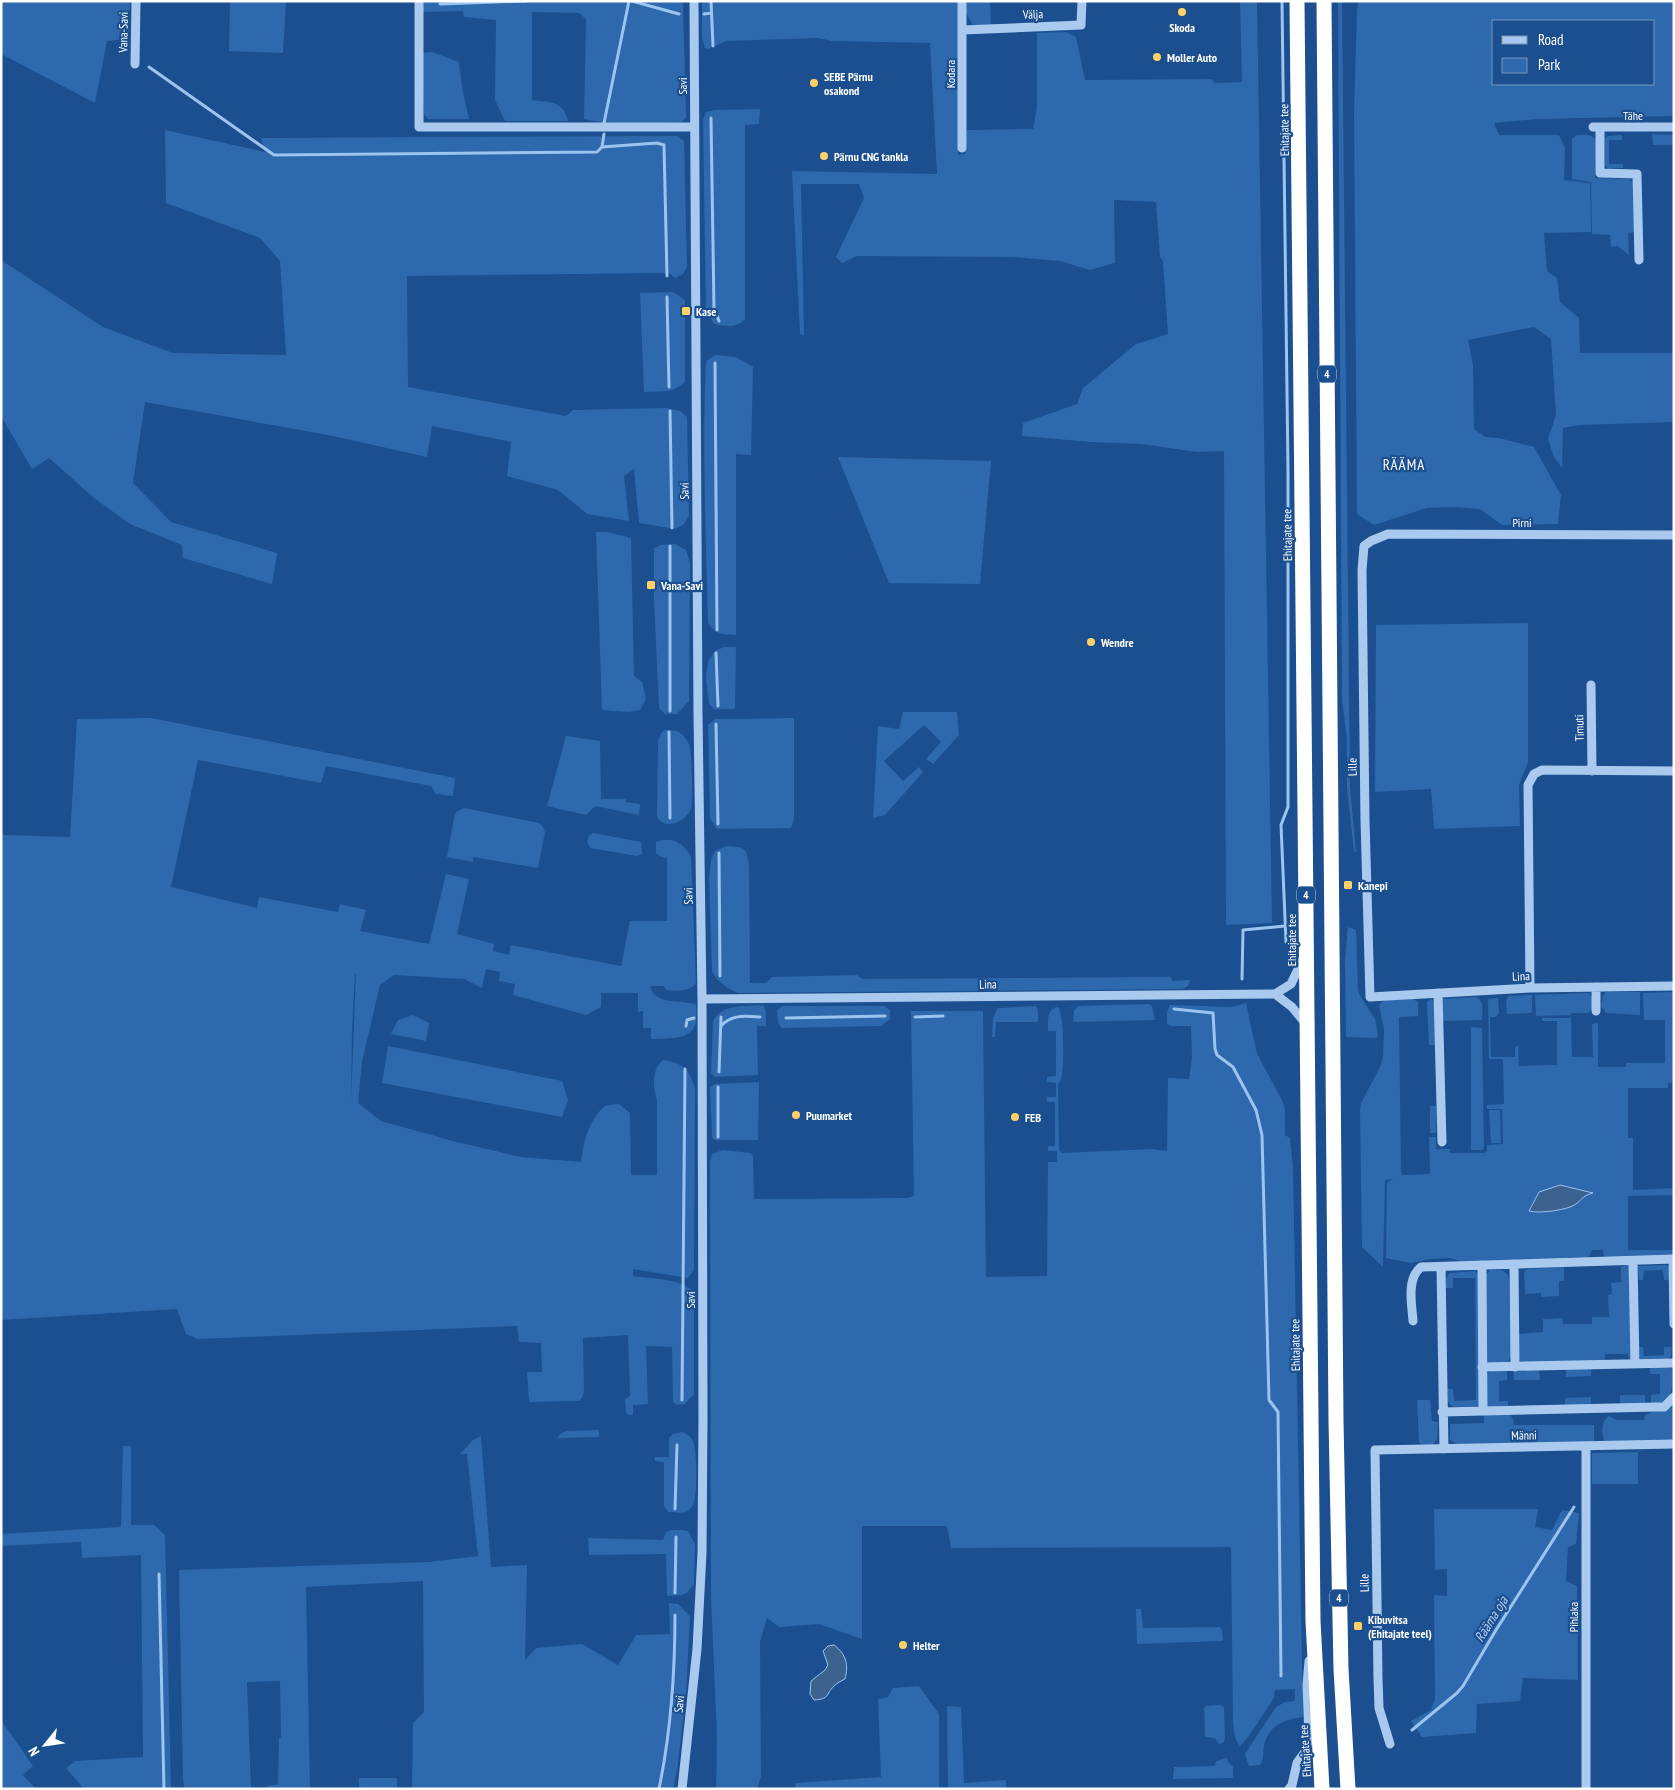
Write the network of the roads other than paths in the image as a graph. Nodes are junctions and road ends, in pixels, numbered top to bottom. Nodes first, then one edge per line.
1 (136, 1) edge
2 (419, 1) edge
3 (694, 1) edge
4 (962, 1) edge
5 (1082, 1) edge
6 (1297, 1) edge
7 (1324, 1) edge
8 (962, 30) junction
9 (135, 64) dead end
10 (694, 127) junction
11 (1674, 127) edge
12 (962, 148) dead end
13 (1639, 260) dead end
14 (1674, 535) edge
15 (1371, 540) joint
16 (1591, 685) dead end
17 (1592, 770) junction
18 (1674, 771) edge
19 (1306, 952) junction
20 (1674, 986) edge
21 (1596, 987) junction
22 (1530, 988) junction
23 (1438, 993) junction
24 (1275, 994) junction
25 (1370, 997) joint
26 (702, 999) junction
27 (1596, 1011) dead end
28 (1306, 1024) junction
29 (1442, 1142) dead end
30 (1673, 1260) edge
31 (1633, 1261) junction
32 (1514, 1264) junction
33 (1482, 1265) junction
34 (1441, 1267) junction
35 (1413, 1321) dead end
36 (1674, 1324) edge
37 (1674, 1362) edge
38 (1635, 1364) junction
39 (1482, 1367) junction
40 (1516, 1367) junction
41 (1674, 1397) edge
42 (1483, 1411) junction
43 (1442, 1412) junction
44 (1674, 1444) edge
45 (1586, 1446) junction
46 (1444, 1449) junction
47 (1375, 1450) joint
48 (1312, 1621) junction
49 (1390, 1744) dead end
50 (682, 1789) edge
51 (1289, 1789) edge
52 (1322, 1789) edge
53 (1348, 1789) edge
54 (1586, 1789) edge

1 - 9 street, Vana-Savi
2 - 10 street
3 - 10 street, Savi
4 - 8 street, Kodara
5 - 8 street, Välja
6 - 19 highway, Ehitajate tee / 4
7 - 53 highway, 4
8 - 12 street, Kodara
10 - 26 street, Savi
11 - 13 street, Tähe
14 - 15 street, Pirni
15 - 25 street, Lille
16 - 17 street, Timuti
17 - 18 street
17 - 22 street
19 - 24 street
19 - 28 highway, Ehitajate tee / 4
20 - 21 street, Lina
21 - 22 street, Lina
21 - 27 street
22 - 23 street, Lina
23 - 25 street, Lina
23 - 29 street
24 - 26 street, Lina
24 - 28 street
26 - 50 street, Savi
28 - 48 highway, Ehitajate tee / 4
30 - 31 street
30 - 36 street
31 - 32 street
31 - 38 street
32 - 33 street
32 - 40 street
33 - 34 street
33 - 39 street
34 - 35 street
34 - 43 street
37 - 38 street
38 - 40 street
39 - 40 street
39 - 42 street
41 - 42 street
42 - 43 street
43 - 46 street
44 - 45 street, Männi
45 - 46 street, Männi
45 - 54 street, Pihlaka
46 - 47 street, Männi
47 - 49 street, Lille
48 - 51 street
48 - 52 highway, Ehitajate tee / 4

